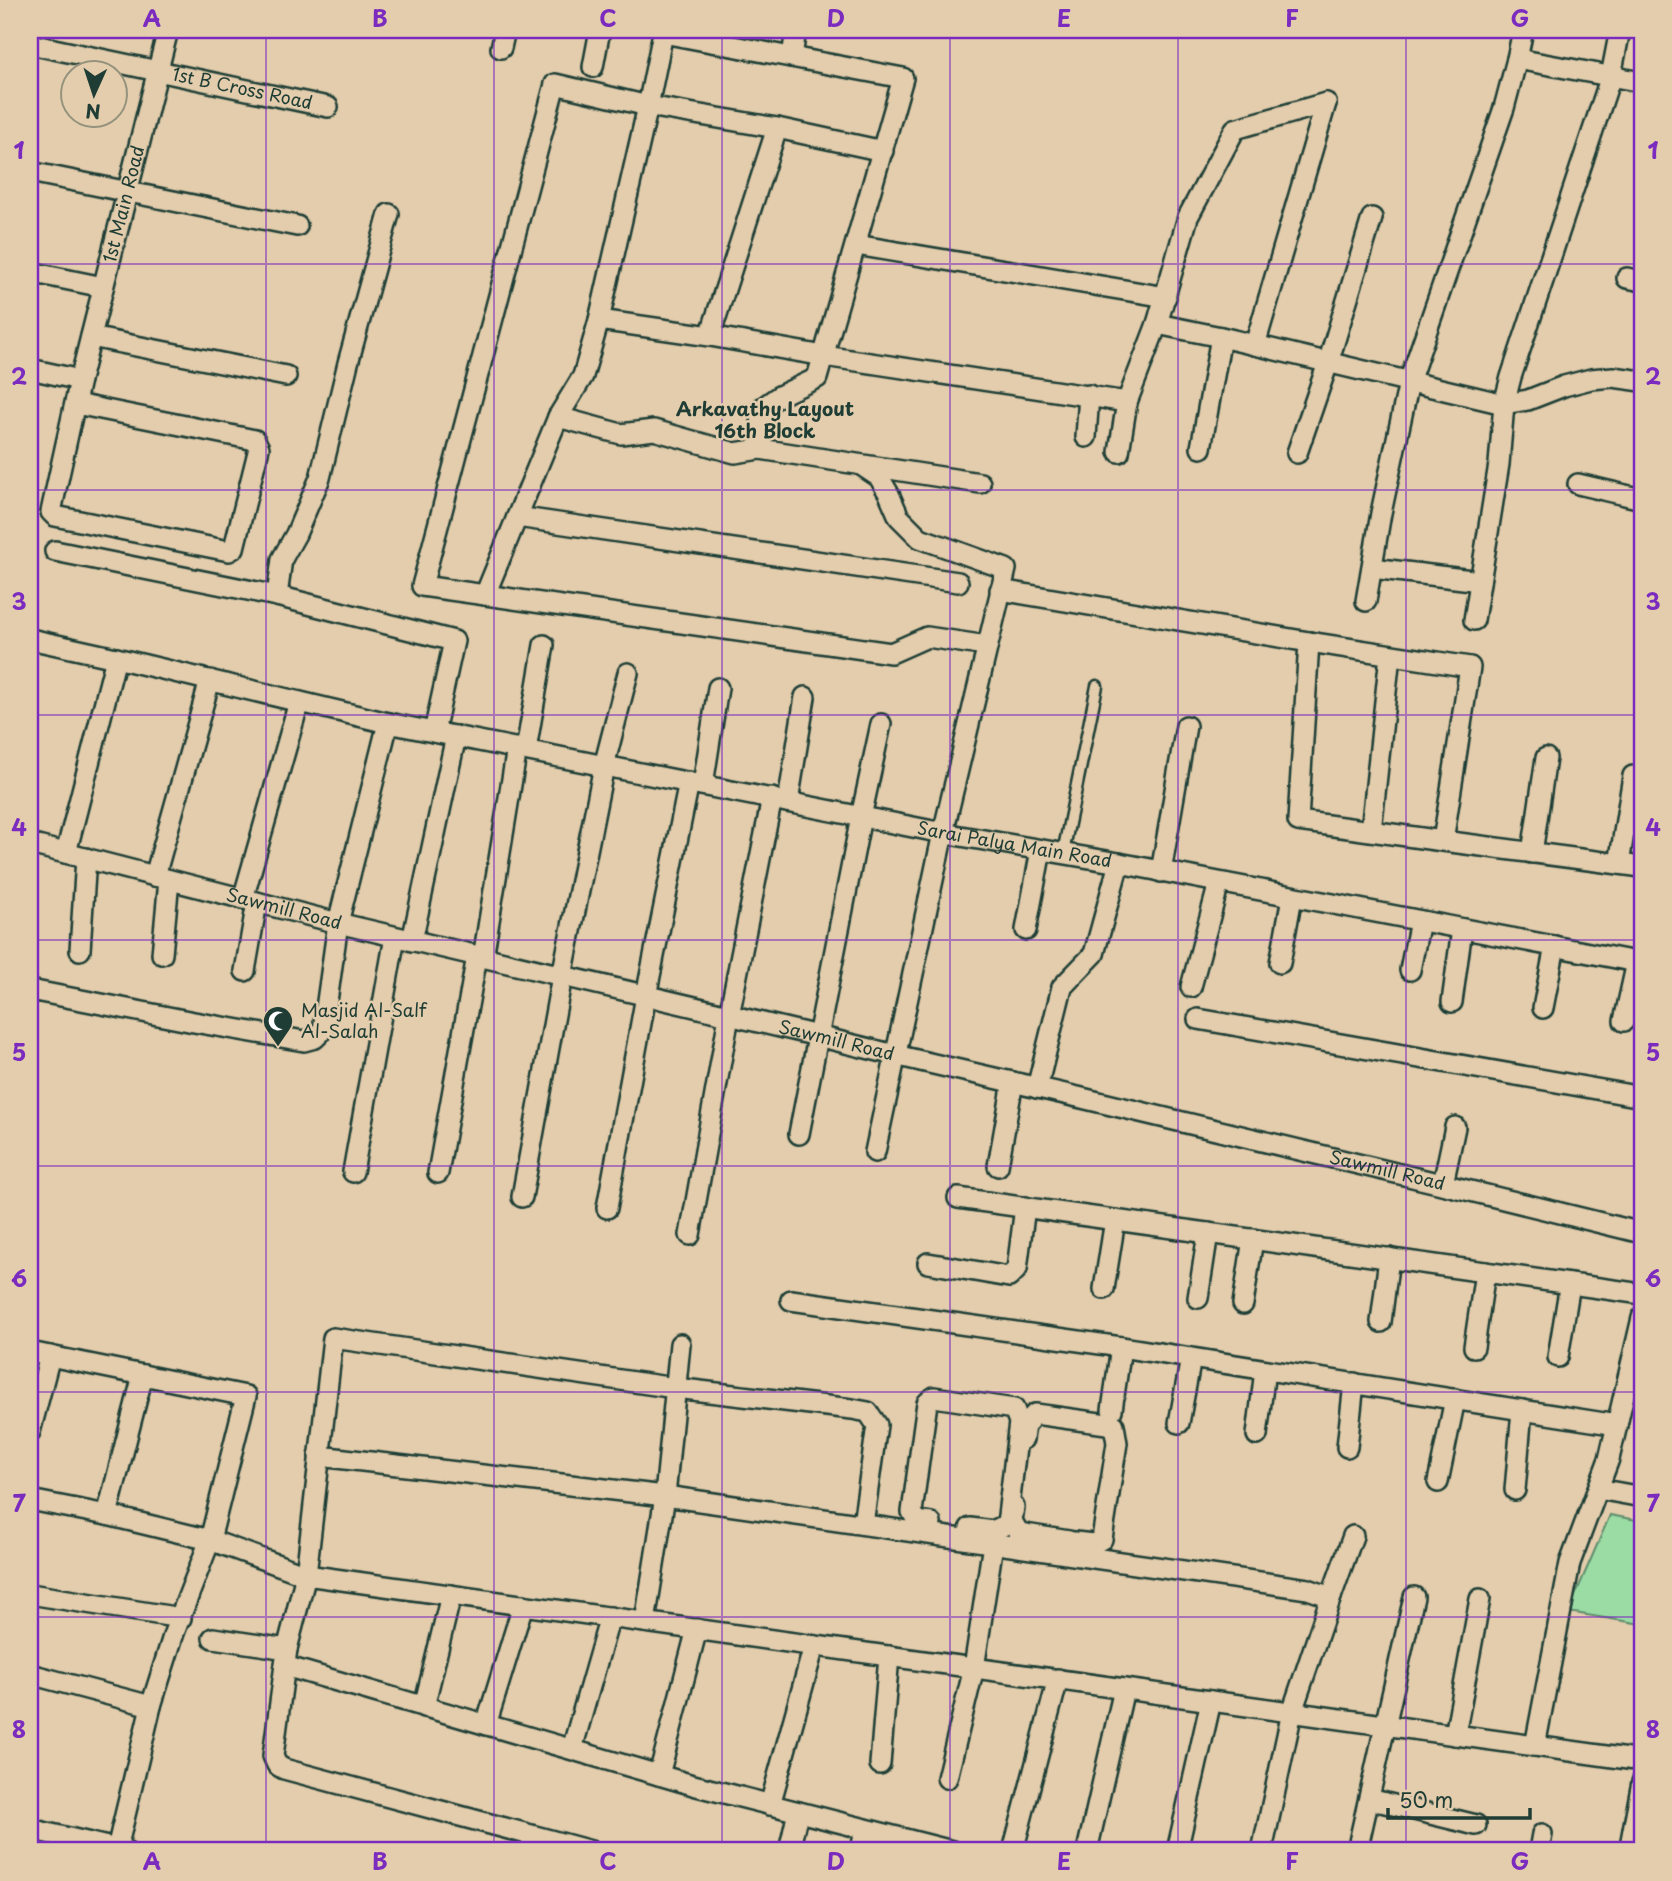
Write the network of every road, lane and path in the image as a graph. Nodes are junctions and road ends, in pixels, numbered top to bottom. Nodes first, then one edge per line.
1 (168, 30) edge
2 (600, 30) edge
3 (796, 30) edge
4 (1523, 30) edge
5 (1620, 30) edge
6 (30, 44) edge
7 (792, 57) junction
8 (1517, 59) junction
9 (593, 66) dead end
10 (158, 71) junction
11 (1611, 76) junction
12 (1642, 82) edge
13 (648, 106) junction
14 (328, 107) dead end
15 (777, 128) junction
16 (883, 151) junction
17 (30, 172) edge
18 (128, 192) junction
19 (389, 214) dead end
20 (1372, 218) dead end
21 (297, 226) dead end
22 (856, 245) junction
23 (30, 272) edge
24 (103, 288) junction
25 (1166, 297) junction
26 (599, 320) junction
27 (1157, 324) junction
28 (710, 336) junction
29 (91, 337) junction
30 (1221, 337) junction
31 (1255, 345) junction
32 (824, 356) junction
33 (1328, 363) junction
34 (30, 369) edge
35 (286, 376) dead end
36 (80, 380) junction
37 (1642, 381) edge
38 (1409, 382) junction
39 (1089, 395) junction
40 (1127, 402) junction
41 (76, 404) junction
42 (1504, 404) junction
43 (558, 417) junction
44 (1086, 438) dead end
45 (1201, 448) dead end
46 (761, 449) junction
47 (1118, 452) dead end
48 (1297, 453) dead end
49 (861, 465) junction
50 (980, 483) dead end
51 (1578, 484) dead end
52 (1642, 499) edge
53 (517, 517) junction
54 (55, 551) dead end
55 (1371, 568) junction
56 (1480, 581) junction
57 (958, 582) dead end
58 (1000, 590) junction
59 (485, 595) junction
60 (277, 596) junction
61 (1366, 601) dead end
62 (1474, 620) dead end
63 (30, 639) edge
64 (1309, 642) junction
65 (544, 645) dead end
66 (987, 646) junction
67 (1391, 655) junction
68 (116, 658) junction
69 (628, 673) dead end
70 (210, 680) junction
71 (1097, 686) dead end
72 (718, 688) dead end
73 (805, 696) dead end
74 (299, 702) junction
75 (388, 723) junction
76 (881, 724) dead end
77 (1186, 726) dead end
78 (434, 732) junction
79 (456, 736) junction
80 (522, 749) junction
81 (1546, 758) dead end
82 (604, 766) junction
83 (1633, 776) dead end
84 (696, 783) junction
85 (780, 800) junction
86 (861, 817) junction
87 (1371, 831) junction
88 (943, 833) junction
89 (1443, 841) junction
90 (30, 844) edge
91 (1041, 850) junction
92 (66, 853) junction
93 (1063, 853) junction
94 (1532, 853) junction
95 (86, 858) junction
96 (1119, 863) junction
97 (1619, 864) junction
98 (1642, 867) edge
99 (1161, 872) junction
100 (162, 878) junction
101 (1219, 883) junction
102 (1292, 897) junction
103 (250, 901) junction
104 (1420, 921) junction
105 (338, 923) junction
106 (1462, 929) junction
107 (1026, 930) dead end
108 (403, 939) junction
109 (1555, 946) junction
110 (80, 950) dead end
111 (162, 954) dead end
112 (480, 957) junction
113 (1640, 962) edge
114 (1280, 963) dead end
115 (1410, 970) dead end
116 (245, 971) dead end
117 (562, 976) junction
118 (1191, 987) dead end
119 (30, 990) edge
120 (646, 996) junction
121 (1452, 1002) dead end
122 (1543, 1008) dead end
123 (729, 1016) junction
124 (1198, 1019) dead end
125 (1624, 1021) dead end
126 (818, 1036) junction
127 (896, 1056) junction
128 (1013, 1082) junction
129 (1037, 1088) junction
130 (1642, 1097) edge
131 (1455, 1126) dead end
132 (799, 1134) dead end
133 (875, 1152) dead end
134 (998, 1166) dead end
135 (353, 1172) dead end
136 (438, 1173) dead end
137 (1443, 1184) junction
138 (522, 1197) dead end
139 (958, 1198) dead end
140 (1025, 1207) junction
141 (607, 1208) dead end
142 (1115, 1220) junction
143 (1209, 1233) junction
144 (1642, 1233) edge
145 (691, 1235) dead end
146 (1253, 1240) junction
147 (1389, 1258) junction
148 (928, 1264) dead end
149 (1485, 1272) junction
150 (1570, 1284) junction
151 (1104, 1289) dead end
152 (1642, 1294) edge
153 (1198, 1298) dead end
154 (791, 1300) dead end
155 (1243, 1304) dead end
156 (1642, 1318) edge
157 (1381, 1322) dead end
158 (680, 1344) dead end
159 (1121, 1347) junction
160 (1474, 1347) dead end
161 (30, 1352) edge
162 (50, 1356) junction
163 (1558, 1357) dead end
164 (1191, 1358) junction
165 (1265, 1370) junction
166 (143, 1375) junction
167 (1354, 1383) junction
168 (675, 1388) junction
169 (1455, 1399) junction
170 (1112, 1410) dead end
171 (1522, 1410) junction
172 (1179, 1423) dead end
173 (1617, 1425) junction
174 (30, 1433) edge
175 (1257, 1435) dead end
176 (1347, 1447) dead end
177 (319, 1456) junction
178 (1438, 1482) dead end
179 (1598, 1489) junction
180 (1515, 1490) dead end
181 (665, 1496) junction
182 (1642, 1497) edge
183 (30, 1500) edge
184 (107, 1515) junction
185 (863, 1524) junction
186 (930, 1528) junction
187 (1353, 1536) dead end
188 (211, 1540) junction
189 (993, 1544) junction
190 (1074, 1548) junction
191 (306, 1575) junction
192 (30, 1594) edge
193 (451, 1595) junction
194 (1331, 1597) junction
195 (1415, 1597) dead end
196 (1480, 1599) dead end
197 (523, 1605) junction
198 (610, 1617) junction
199 (181, 1618) junction
200 (645, 1622) junction
201 (697, 1629) junction
202 (213, 1638) dead end
203 (814, 1646) junction
204 (890, 1656) junction
205 (286, 1658) junction
206 (974, 1668) junction
207 (30, 1674) edge
208 (1058, 1679) junction
209 (1124, 1689) junction
210 (1211, 1701) junction
211 (151, 1706) junction
212 (424, 1707) junction
213 (1292, 1712) junction
214 (486, 1725) junction
215 (1387, 1726) junction
216 (1455, 1735) junction
217 (1535, 1746) junction
218 (572, 1749) junction
219 (1642, 1761) edge
220 (880, 1764) dead end
221 (659, 1775) junction
222 (947, 1779) dead end
223 (1642, 1782) edge
224 (1369, 1799) junction
225 (770, 1805) junction
226 (798, 1812) junction
227 (1476, 1825) dead end
228 (30, 1829) edge
229 (865, 1829) junction
230 (121, 1850) edge
231 (591, 1851) edge
232 (789, 1851) edge
233 (861, 1851) edge
234 (952, 1851) edge
235 (1013, 1851) edge
236 (1087, 1851) edge
237 (1177, 1851) edge
238 (1262, 1851) edge
239 (1357, 1851) edge
240 (1629, 1851) edge

1 - 10 street, 1st Main Road
2 - 9 street
3 - 7 street
4 - 8 street
5 - 11 street
6 - 10 street, 1st B Cross Road
7 - 13 street
7 - 16 street
8 - 11 street
8 - 38 street
10 - 14 street, 1st B Cross Road
10 - 18 street, 1st Main Road
11 - 12 street
11 - 42 street
13 - 15 street
13 - 26 street
13 - 59 street
15 - 16 street
15 - 28 street
16 - 22 street
17 - 18 street
18 - 21 street
18 - 24 street, 1st Main Road
19 - 60 street
20 - 33 street
22 - 25 street
22 - 32 street
23 - 24 street
24 - 29 street, 1st Main Road
25 - 27 street
25 - 31 street
26 - 28 street
26 - 43 street
27 - 30 street
27 - 40 street
28 - 32 street
29 - 35 street
29 - 36 street, 1st Main Road
30 - 31 street
30 - 45 street
31 - 33 street
32 - 39 street
32 - 46 street
33 - 38 street
33 - 48 street
34 - 36 street
36 - 41 street, 1st Main Road
37 - 42 street
38 - 42 street
38 - 55 street
39 - 40 street
39 - 44 street
40 - 47 street
41 - 41 street, 1st Main Road
42 - 56 street
43 - 46 street
43 - 53 street
46 - 49 street
49 - 50 street
49 - 58 street
51 - 52 street
53 - 57 street
53 - 59 street
54 - 60 street
55 - 56 street
55 - 61 street
56 - 62 street
58 - 64 street
58 - 66 street
59 - 66 street
60 - 78 street
63 - 68 street, Sarai Palya Main Road
64 - 67 street
64 - 87 street
65 - 80 street
66 - 88 street
67 - 87 street
67 - 89 street
68 - 70 street, Sarai Palya Main Road
68 - 92 street
69 - 82 street
70 - 74 street, Sarai Palya Main Road
70 - 100 street
71 - 93 lane
72 - 84 street
73 - 85 street
74 - 75 street, Sarai Palya Main Road
74 - 103 street
75 - 78 street, Sarai Palya Main Road
75 - 105 street
76 - 86 street
77 - 99 street
78 - 79 street, Sarai Palya Main Road
79 - 80 street, Sarai Palya Main Road
79 - 108 street
80 - 82 street, Sarai Palya Main Road
80 - 112 street
81 - 94 street
82 - 84 street, Sarai Palya Main Road
82 - 117 street
83 - 97 street
84 - 85 street, Sarai Palya Main Road
84 - 120 street
85 - 86 street, Sarai Palya Main Road
85 - 123 street
86 - 88 street, Sarai Palya Main Road
86 - 126 street
87 - 89 street
88 - 91 street, Sarai Palya Main Road
88 - 127 street
89 - 94 street
90 - 92 street, Sawmill Road
91 - 93 street, Sarai Palya Main Road
91 - 107 street
92 - 95 street, Sawmill Road
93 - 96 street, Sarai Palya Main Road
94 - 97 street
95 - 100 street, Sawmill Road
95 - 110 street
96 - 99 street, Sarai Palya Main Road
96 - 129 street
97 - 98 street
99 - 101 street, Sarai Palya Main Road
100 - 103 street, Sawmill Road
100 - 111 street
101 - 102 street, Sarai Palya Main Road
101 - 118 street
102 - 104 street, Sarai Palya Main Road
102 - 114 street
103 - 105 street, Sawmill Road
103 - 116 street
104 - 106 street, Sarai Palya Main Road
104 - 115 street
105 - 108 street, Sawmill Road
105 - 119 street
106 - 109 street, Sarai Palya Main Road
106 - 121 street
108 - 112 street, Sawmill Road
108 - 135 street
109 - 113 street, Sarai Palya Main Road
109 - 122 street
112 - 117 street, Sawmill Road
112 - 136 street
113 - 125 street
117 - 120 street, Sawmill Road
117 - 138 street
120 - 123 street, Sawmill Road
120 - 141 street
123 - 126 street, Sawmill Road
123 - 145 street
124 - 130 street
126 - 127 street, Sawmill Road
126 - 132 street
127 - 128 street, Sawmill Road
127 - 133 street
128 - 129 street, Sawmill Road
128 - 134 street
129 - 137 street, Sawmill Road
131 - 137 street
137 - 144 street, Sawmill Road
139 - 140 street
140 - 142 street
140 - 148 street
142 - 143 street
142 - 151 street
143 - 146 street
143 - 153 street
146 - 147 street
146 - 155 street
147 - 149 street
147 - 157 street
149 - 150 street
149 - 160 street
150 - 152 street
150 - 163 street
154 - 159 street
156 - 173 street
158 - 168 street
159 - 164 street
159 - 170 street
161 - 162 street
162 - 166 street
162 - 174 street
164 - 165 street
164 - 172 street
165 - 167 street
165 - 175 street
166 - 184 street
166 - 188 street
167 - 169 street
167 - 176 street
168 - 177 street
168 - 181 street
168 - 185 street
169 - 171 street
169 - 178 street
171 - 173 street
171 - 180 street
173 - 179 street
177 - 181 street
177 - 191 street
179 - 182 street
179 - 217 street
181 - 185 street
181 - 200 street
183 - 184 street
184 - 188 street
185 - 186 street
186 - 186 street
186 - 189 street
187 - 194 street
188 - 191 street
188 - 199 street
189 - 190 street
189 - 206 street
190 - 190 street
190 - 194 street
191 - 193 street
191 - 205 street
192 - 199 street
193 - 197 street
193 - 212 street
194 - 213 street
195 - 215 street
196 - 216 street
197 - 198 street
197 - 214 street
198 - 200 street
198 - 218 street
199 - 211 street
200 - 201 street
201 - 203 street
201 - 221 street
202 - 205 street
203 - 204 street
203 - 225 street
204 - 206 street
204 - 220 street
205 - 212 street
205 - 231 street
206 - 208 street
206 - 222 street
207 - 211 street
208 - 209 street
208 - 235 street
209 - 210 street
209 - 236 street
210 - 213 street
210 - 237 street
211 - 230 street
212 - 214 street
213 - 215 street
213 - 238 street
214 - 218 street
215 - 216 street
215 - 224 street
216 - 217 street
217 - 219 street
218 - 221 street
221 - 225 street
223 - 240 street
224 - 227 street
224 - 239 street
225 - 226 street
226 - 229 street
226 - 232 street
228 - 230 street
229 - 233 street
229 - 234 street

